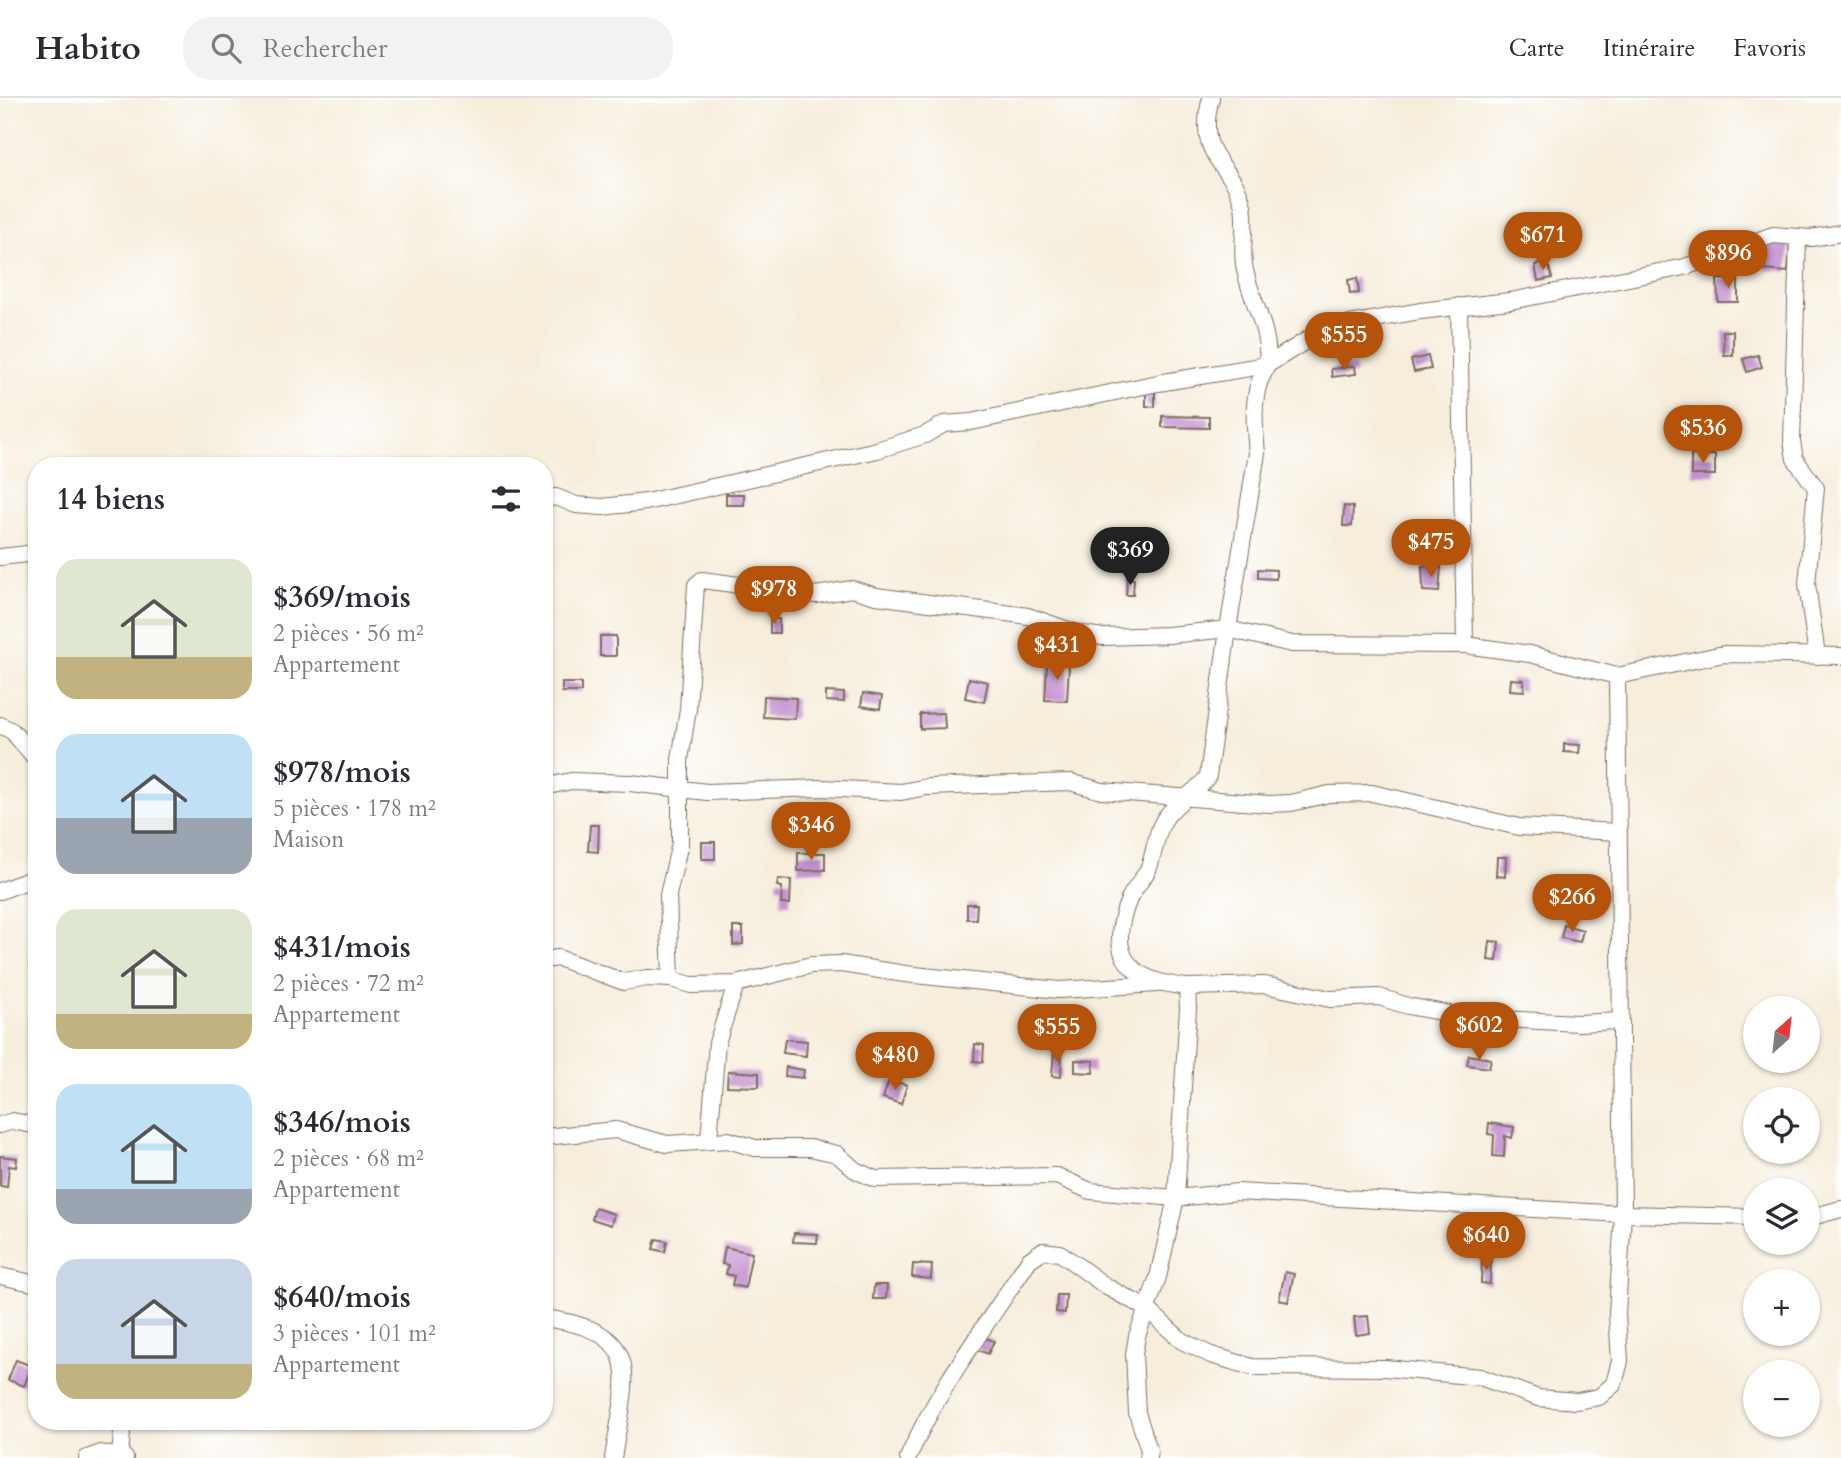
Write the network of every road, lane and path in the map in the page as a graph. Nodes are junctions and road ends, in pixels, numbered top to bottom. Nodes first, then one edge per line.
1 (1211, 98) edge
2 (1841, 233) edge
3 (1798, 237) junction
4 (1459, 306) junction
5 (1267, 365) junction
6 (553, 498) edge
7 (28, 554) edge
8 (0, 557) edge
9 (1228, 629) junction
10 (1465, 645) junction
11 (1817, 656) junction
12 (1841, 656) edge
13 (1617, 676) junction
14 (0, 724) edge
15 (28, 750) edge
16 (553, 785) edge
17 (680, 790) junction
18 (1189, 796) junction
19 (1619, 832) junction
20 (28, 880) edge
21 (0, 891) edge
22 (553, 959) edge
23 (671, 979) junction
24 (736, 984) junction
25 (1163, 984) junction
26 (1187, 987) junction
27 (1620, 1021) junction
28 (28, 1124) edge
29 (0, 1125) edge
30 (553, 1136) edge
31 (709, 1139) junction
32 (1176, 1198) junction
33 (1841, 1209) edge
34 (1623, 1214) junction
35 (1820, 1215) edge
36 (1743, 1217) edge
37 (0, 1276) edge
38 (28, 1282) edge
39 (1146, 1308) junction
40 (553, 1319) edge
41 (123, 1430) edge
42 (123, 1457) edge
43 (86, 1458) edge
44 (613, 1458) edge
45 (908, 1458) edge
46 (1148, 1458) edge

1 - 5 street
2 - 3 street
3 - 4 street
3 - 11 street
4 - 5 street
4 - 10 street
5 - 6 street
5 - 9 street
7 - 8 street
9 - 10 street
9 - 17 street
9 - 18 street
10 - 13 street
11 - 12 street
11 - 13 street
13 - 19 street
14 - 15 street
16 - 17 street
17 - 18 street
17 - 23 street
18 - 19 street
18 - 25 street
19 - 27 street
20 - 21 street
22 - 23 street
23 - 24 street
24 - 25 street
24 - 31 street
25 - 26 street
26 - 27 street
26 - 32 street
27 - 34 street
28 - 29 street
30 - 31 street
31 - 32 street
32 - 34 street
32 - 39 street
33 - 35 street
34 - 36 street
34 - 39 street
37 - 38 street
39 - 45 street
39 - 46 street
40 - 44 street
41 - 42 street
42 - 43 street

